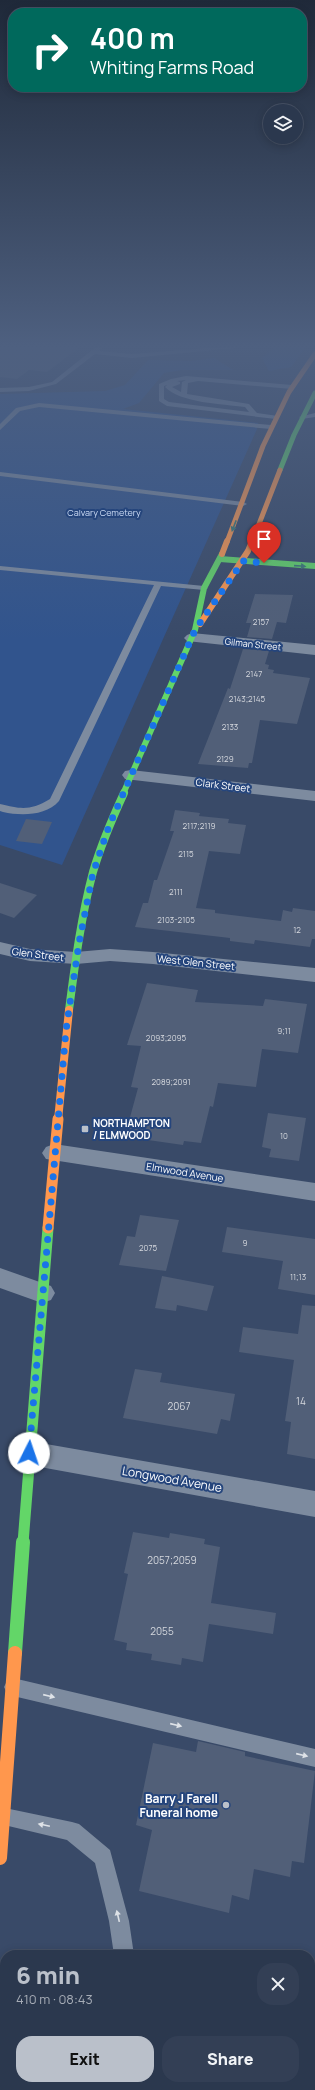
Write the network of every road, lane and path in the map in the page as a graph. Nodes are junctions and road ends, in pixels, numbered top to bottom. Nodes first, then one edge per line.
1 (265, 445) edge
2 (280, 445) edge
3 (290, 445) edge
4 (279, 472) junction
5 (0, 474) edge
6 (243, 504) junction
7 (241, 550) junction
8 (272, 553) dead end
9 (315, 558) edge
10 (220, 559) junction
11 (243, 561) junction
12 (315, 566) edge
13 (0, 568) edge
14 (159, 583) junction
15 (204, 588) junction
16 (194, 634) junction
17 (315, 650) edge
18 (131, 775) junction
19 (315, 796) edge
20 (0, 807) edge
21 (0, 948) edge
22 (76, 958) junction
23 (315, 975) edge
24 (54, 1153) junction
25 (315, 1192) edge
26 (0, 1278) edge
27 (42, 1293) junction
28 (29, 1453) junction
29 (315, 1504) edge
30 (11, 1687) junction
31 (315, 1758) edge
32 (3, 1816) junction
33 (0, 1858) edge
34 (123, 1950) edge

1 - 6 main road
2 - 4 main road
3 - 4 main road
4 - 7 main road
5 - 6 lane
6 -> 7 main road
7 - 10 main road
7 - 11 main road
8 - 9 main road
10 - 11 main road
10 - 15 main road
11 -> 12 main road
11 - 16 main road
13 - 14 lane
14 - 15 lane
14 - 20 lane
15 - 16 main road
16 - 17 street, Gilman Street
16 - 18 main road
18 - 19 street, Clark Street
18 - 22 main road
21 - 22 street, Glen Street
22 - 23 street, West Glen Street
22 - 24 main road
24 - 25 street, Elmwood Avenue
24 - 27 main road
26 - 27 street
27 - 28 main road
28 - 29 street, Longwood Avenue
28 - 30 main road
30 -> 31 lane
30 - 32 main road
32 - 33 main road
34 -> 32 lane

